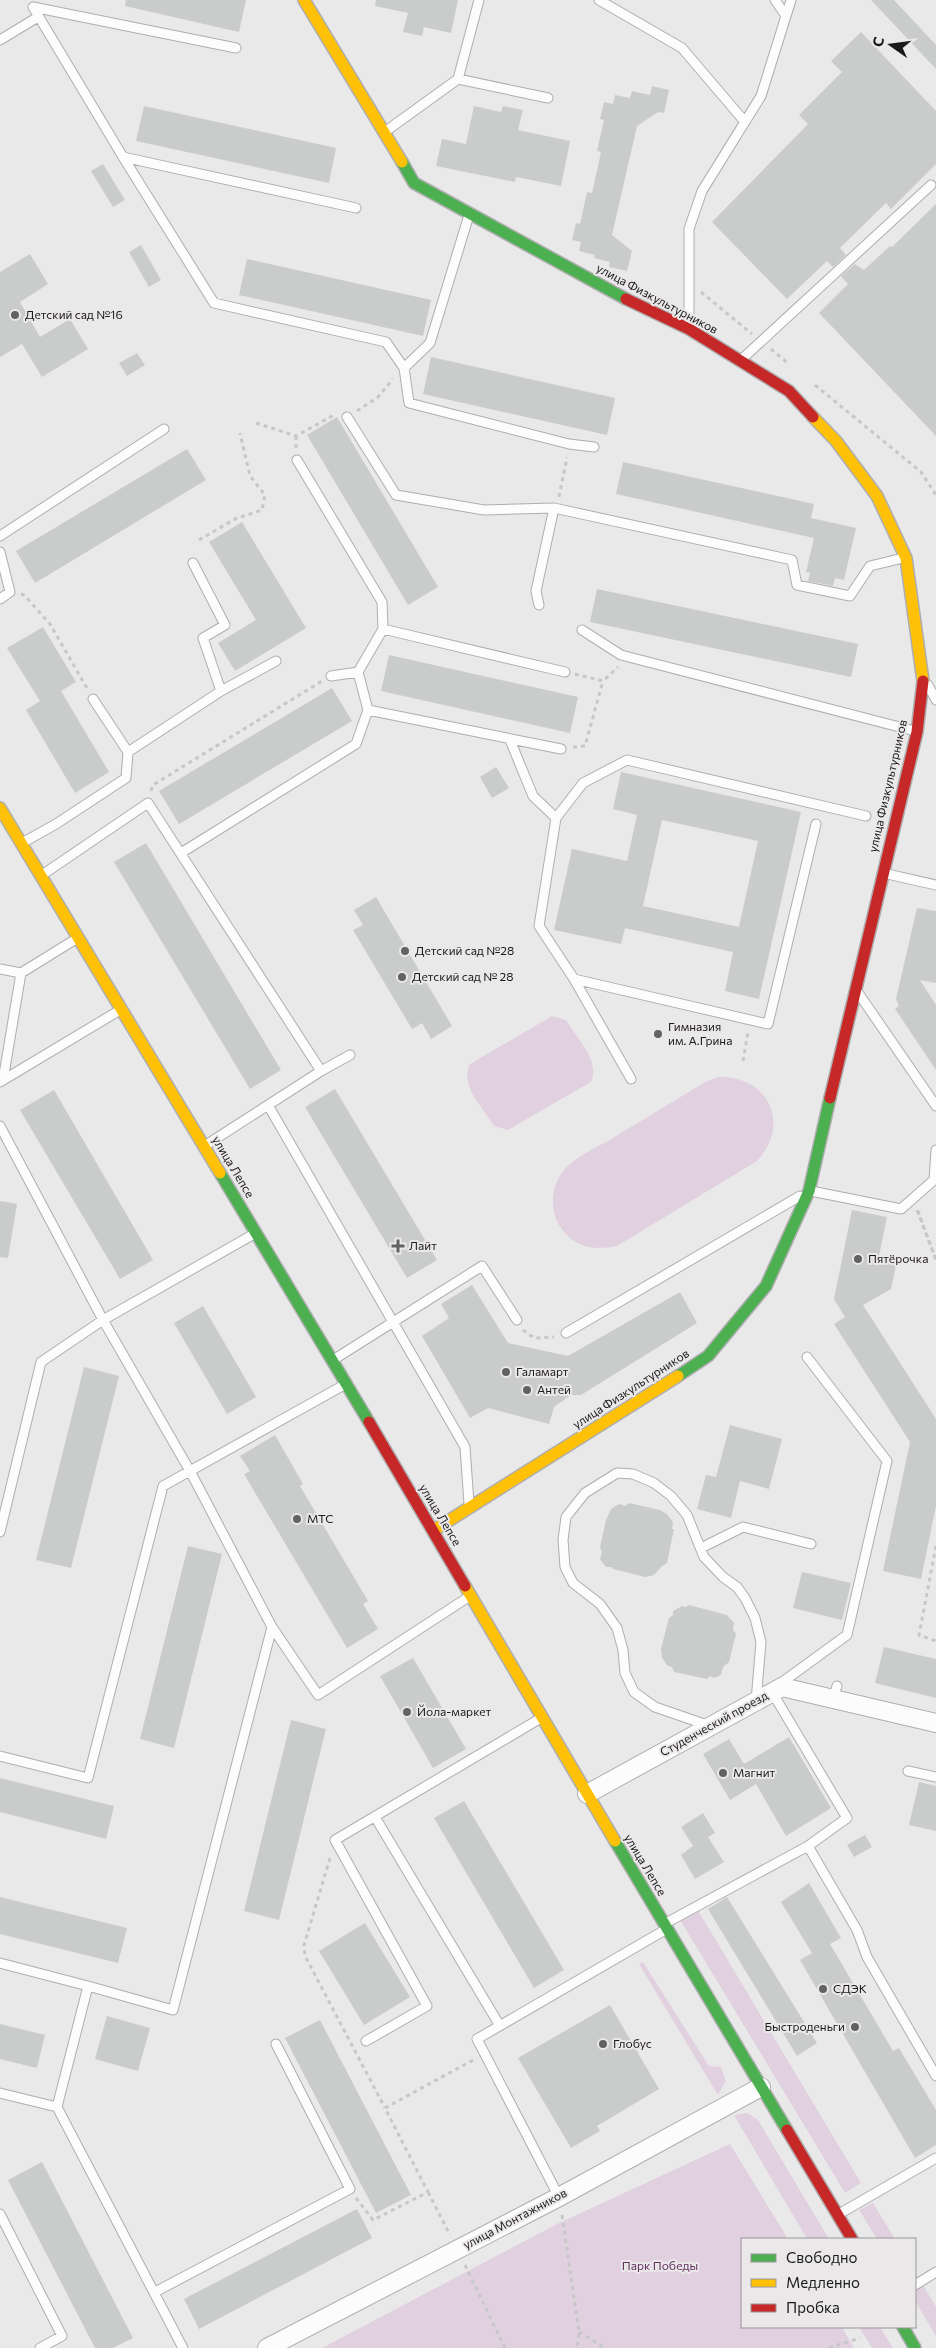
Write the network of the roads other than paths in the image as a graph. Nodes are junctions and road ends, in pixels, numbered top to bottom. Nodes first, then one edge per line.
1 (304, 0) edge
2 (479, 0) edge
3 (599, 0) edge
4 (775, 0) edge
5 (791, 0) edge
6 (31, 3) edge
7 (786, 16) junction
8 (38, 17) junction
9 (0, 40) edge
10 (236, 48) dead end
11 (458, 79) junction
12 (548, 98) dead end
13 (745, 122) junction
14 (384, 133) junction
15 (123, 157) junction
16 (931, 185) dead end
17 (356, 208) dead end
18 (469, 214) junction
19 (689, 329) junction
20 (740, 361) junction
21 (404, 368) junction
22 (347, 417) road end
23 (164, 429) dead end
24 (594, 447) dead end
25 (297, 460) dead end
26 (554, 508) junction
27 (0, 536) edge
28 (0, 552) edge
29 (906, 558) junction
30 (193, 564) dead end
31 (0, 599) edge
32 (538, 606) dead end
33 (383, 629) junction
34 (582, 630) dead end
35 (276, 661) dead end
36 (358, 672) junction
37 (565, 672) road end
38 (331, 676) road end
39 (923, 676) junction
40 (222, 690) junction
41 (93, 699) road end
42 (936, 700) edge
43 (368, 710) junction
44 (917, 732) junction
45 (510, 740) junction
46 (561, 749) road end
47 (128, 752) junction
48 (0, 809) edge
49 (866, 816) dead end
50 (556, 818) junction
51 (816, 824) dead end
52 (22, 843) junction
53 (181, 853) junction
54 (882, 873) junction
55 (41, 876) junction
56 (936, 885) edge
57 (78, 937) junction
58 (0, 969) edge
59 (21, 973) junction
60 (574, 979) junction
61 (856, 990) junction
62 (121, 1009) junction
63 (350, 1056) dead end
64 (321, 1071) junction
65 (631, 1079) dead end
66 (1, 1081) edge
67 (268, 1105) junction
68 (936, 1106) edge
69 (0, 1126) edge
70 (204, 1146) junction
71 (936, 1150) edge
72 (809, 1191) junction
73 (257, 1233) junction
74 (103, 1320) junction
75 (517, 1320) dead end
76 (390, 1322) junction
77 (566, 1333) dead end
78 (807, 1356) dead end
79 (332, 1360) junction
80 (346, 1383) junction
81 (190, 1470) junction
82 (469, 1508) junction
83 (434, 1530) junction
84 (0, 1532) edge
85 (811, 1544) dead end
86 (700, 1548) junction
87 (472, 1595) junction
88 (272, 1627) junction
89 (772, 1692) junction
90 (756, 1701) junction
91 (542, 1718) junction
92 (936, 1723) edge
93 (710, 1726) junction
94 (0, 1756) edge
95 (908, 1771) dead end
96 (936, 1777) edge
97 (587, 1794) junction
98 (375, 1817) junction
99 (808, 1846) junction
100 (666, 1926) junction
101 (0, 1963) edge
102 (88, 1986) junction
103 (500, 2026) junction
104 (366, 2041) dead end
105 (276, 2044) dead end
106 (936, 2076) edge
107 (760, 2087) junction
108 (0, 2092) edge
109 (57, 2107) junction
110 (936, 2158) edge
111 (559, 2197) junction
112 (0, 2214) edge
113 (837, 2215) junction
114 (851, 2238) edge
115 (936, 2272) edge
116 (916, 2284) edge
117 (155, 2292) junction
118 (904, 2328) edge
119 (40, 2348) edge
120 (183, 2348) edge
121 (267, 2348) edge
122 (916, 2348) edge

1 - 14 street, улица Физкультурников
2 - 11 lane
3 - 13 lane
4 - 7 lane
5 - 7 lane
6 - 8 lane
6 - 10 lane
7 - 13 lane
8 - 9 lane
8 - 15 lane
11 - 12 lane
11 - 14 lane
13 - 19 lane
14 - 18 street, улица Физкультурников
15 - 17 lane
15 - 21 lane
16 - 20 lane
18 - 19 street, улица Физкультурников
18 - 21 lane
19 - 20 street, улица Физкультурников
20 - 29 street, улица Физкультурников
21 - 24 lane
22 - 26 lane
23 - 27 lane
25 - 33 lane
26 - 29 lane
26 - 32 lane
28 - 31 lane
29 - 39 street, улица Физкультурников
30 - 40 lane
33 - 36 lane
33 - 37 lane
34 - 44 lane
35 - 40 lane
36 - 38 lane
36 - 43 lane
39 - 42 lane
39 - 44 street, улица Физкультурников
40 - 47 lane
41 - 47 lane
43 - 45 lane
43 - 53 lane
44 - 54 street, улица Физкультурников
45 - 46 lane
45 - 50 lane
47 - 52 lane
48 - 52 street, улица Лепсе
49 - 50 lane
50 - 60 lane
51 - 60 lane
52 - 55 street, улица Лепсе
53 - 55 lane
53 - 64 lane
54 - 56 lane
54 - 61 street, улица Физкультурников
55 - 57 street, улица Лепсе
57 - 59 lane
57 - 62 street, улица Лепсе
58 - 59 lane
59 - 66 lane
60 - 65 lane
61 - 68 lane
61 - 72 street, улица Физкультурников
62 - 66 lane
62 - 70 street, улица Лепсе
63 - 64 lane
64 - 67 lane
67 - 70 lane
67 - 76 lane
69 - 74 lane
70 - 73 street, улица Лепсе
71 - 72 lane
72 - 77 lane
72 - 82 street, улица Физкультурников
73 - 74 lane
73 - 79 street, улица Лепсе
74 - 81 lane
74 - 84 lane
75 - 76 lane
76 - 79 lane
76 - 82 lane
78 - 90 lane
79 - 80 street, улица Лепсе
80 - 81 lane
80 - 83 street, улица Лепсе
81 - 88 lane
81 - 94 lane
82 - 83 street, улица Физкультурников
83 - 87 street, улица Лепсе
85 - 86 lane
86 - 90 lane
86 - 93 lane
87 - 88 lane
87 - 91 street, улица Лепсе
88 - 102 lane
89 - 90 street, Студенческий проезд
89 - 92 street, Студенческий проезд
89 - 99 lane
90 - 93 street, Студенческий проезд
91 - 97 street, улица Лепсе
91 - 98 lane
93 - 97 street, Студенческий проезд
95 - 96 lane
97 - 100 street, улица Лепсе
98 - 103 lane
98 - 104 lane
99 - 100 lane
99 - 106 lane
100 - 103 lane
100 - 107 street, улица Лепсе
101 - 102 lane
102 - 109 lane
103 - 111 lane
105 - 117 lane
107 - 111 street, улица Монтажников
107 - 113 street, улица Лепсе
108 - 109 lane
109 - 117 lane
110 - 113 lane
111 - 121 street, улица Монтажников
112 - 119 lane
113 - 114 street, улица Лепсе
115 - 116 lane
117 - 120 lane
118 - 122 street

